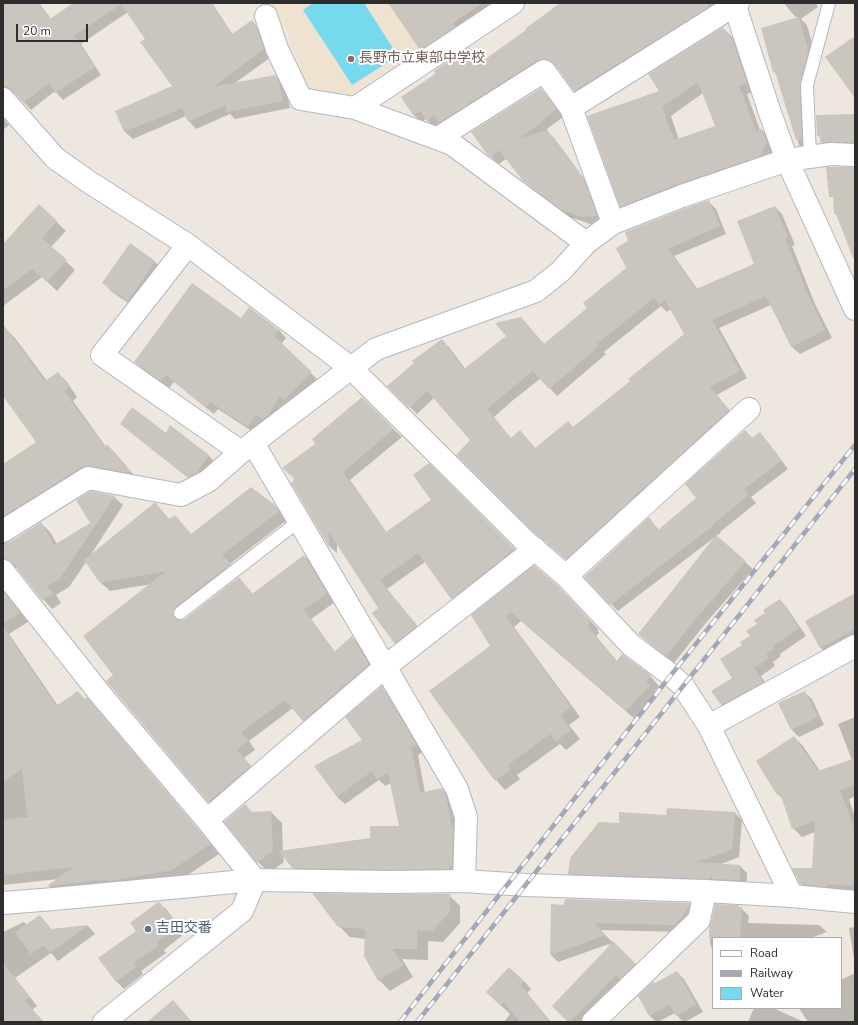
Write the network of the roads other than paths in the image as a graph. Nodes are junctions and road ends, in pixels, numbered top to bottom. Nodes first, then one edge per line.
1 (513, 3) edge
2 (828, 3) edge
3 (736, 4) edge
4 (266, 16) dead end
5 (3, 99) edge
6 (355, 108) junction
7 (571, 108) junction
8 (438, 138) junction
9 (855, 155) edge
10 (810, 156) junction
11 (787, 160) junction
12 (613, 223) junction
13 (586, 243) junction
14 (188, 245) junction
15 (855, 309) edge
16 (351, 368) junction
17 (749, 409) dead end
18 (247, 448) junction
19 (300, 521) junction
20 (3, 531) edge
21 (535, 549) junction
22 (3, 571) edge
23 (566, 576) junction
24 (180, 613) dead end
25 (855, 646) edge
26 (385, 667) junction
27 (709, 726) junction
28 (207, 820) junction
29 (255, 880) junction
30 (464, 881) junction
31 (705, 891) junction
32 (792, 896) junction
33 (855, 902) edge
34 (3, 903) edge
35 (104, 1022) edge
36 (593, 1022) edge

1 - 6 street
2 - 10 lane
3 - 7 street
3 - 11 street
4 - 6 street
5 - 14 street
6 - 8 street
7 - 8 street
7 - 12 street
8 - 13 street
9 - 10 street
10 - 11 street
11 - 12 street
11 - 15 street
12 - 13 street
13 - 16 street
14 - 16 street
14 - 18 street
16 - 18 street
16 - 21 street
17 - 23 street
18 - 19 street
18 - 20 street
19 - 24 lane
19 - 26 street
21 - 23 street
21 - 26 street
22 - 28 street
23 - 27 street
25 - 27 street
26 - 28 street
26 - 30 street
27 - 32 street
28 - 29 street
29 - 30 street
29 - 34 street
29 - 35 street
30 - 31 street
31 - 32 street
31 - 36 street
32 - 33 street

